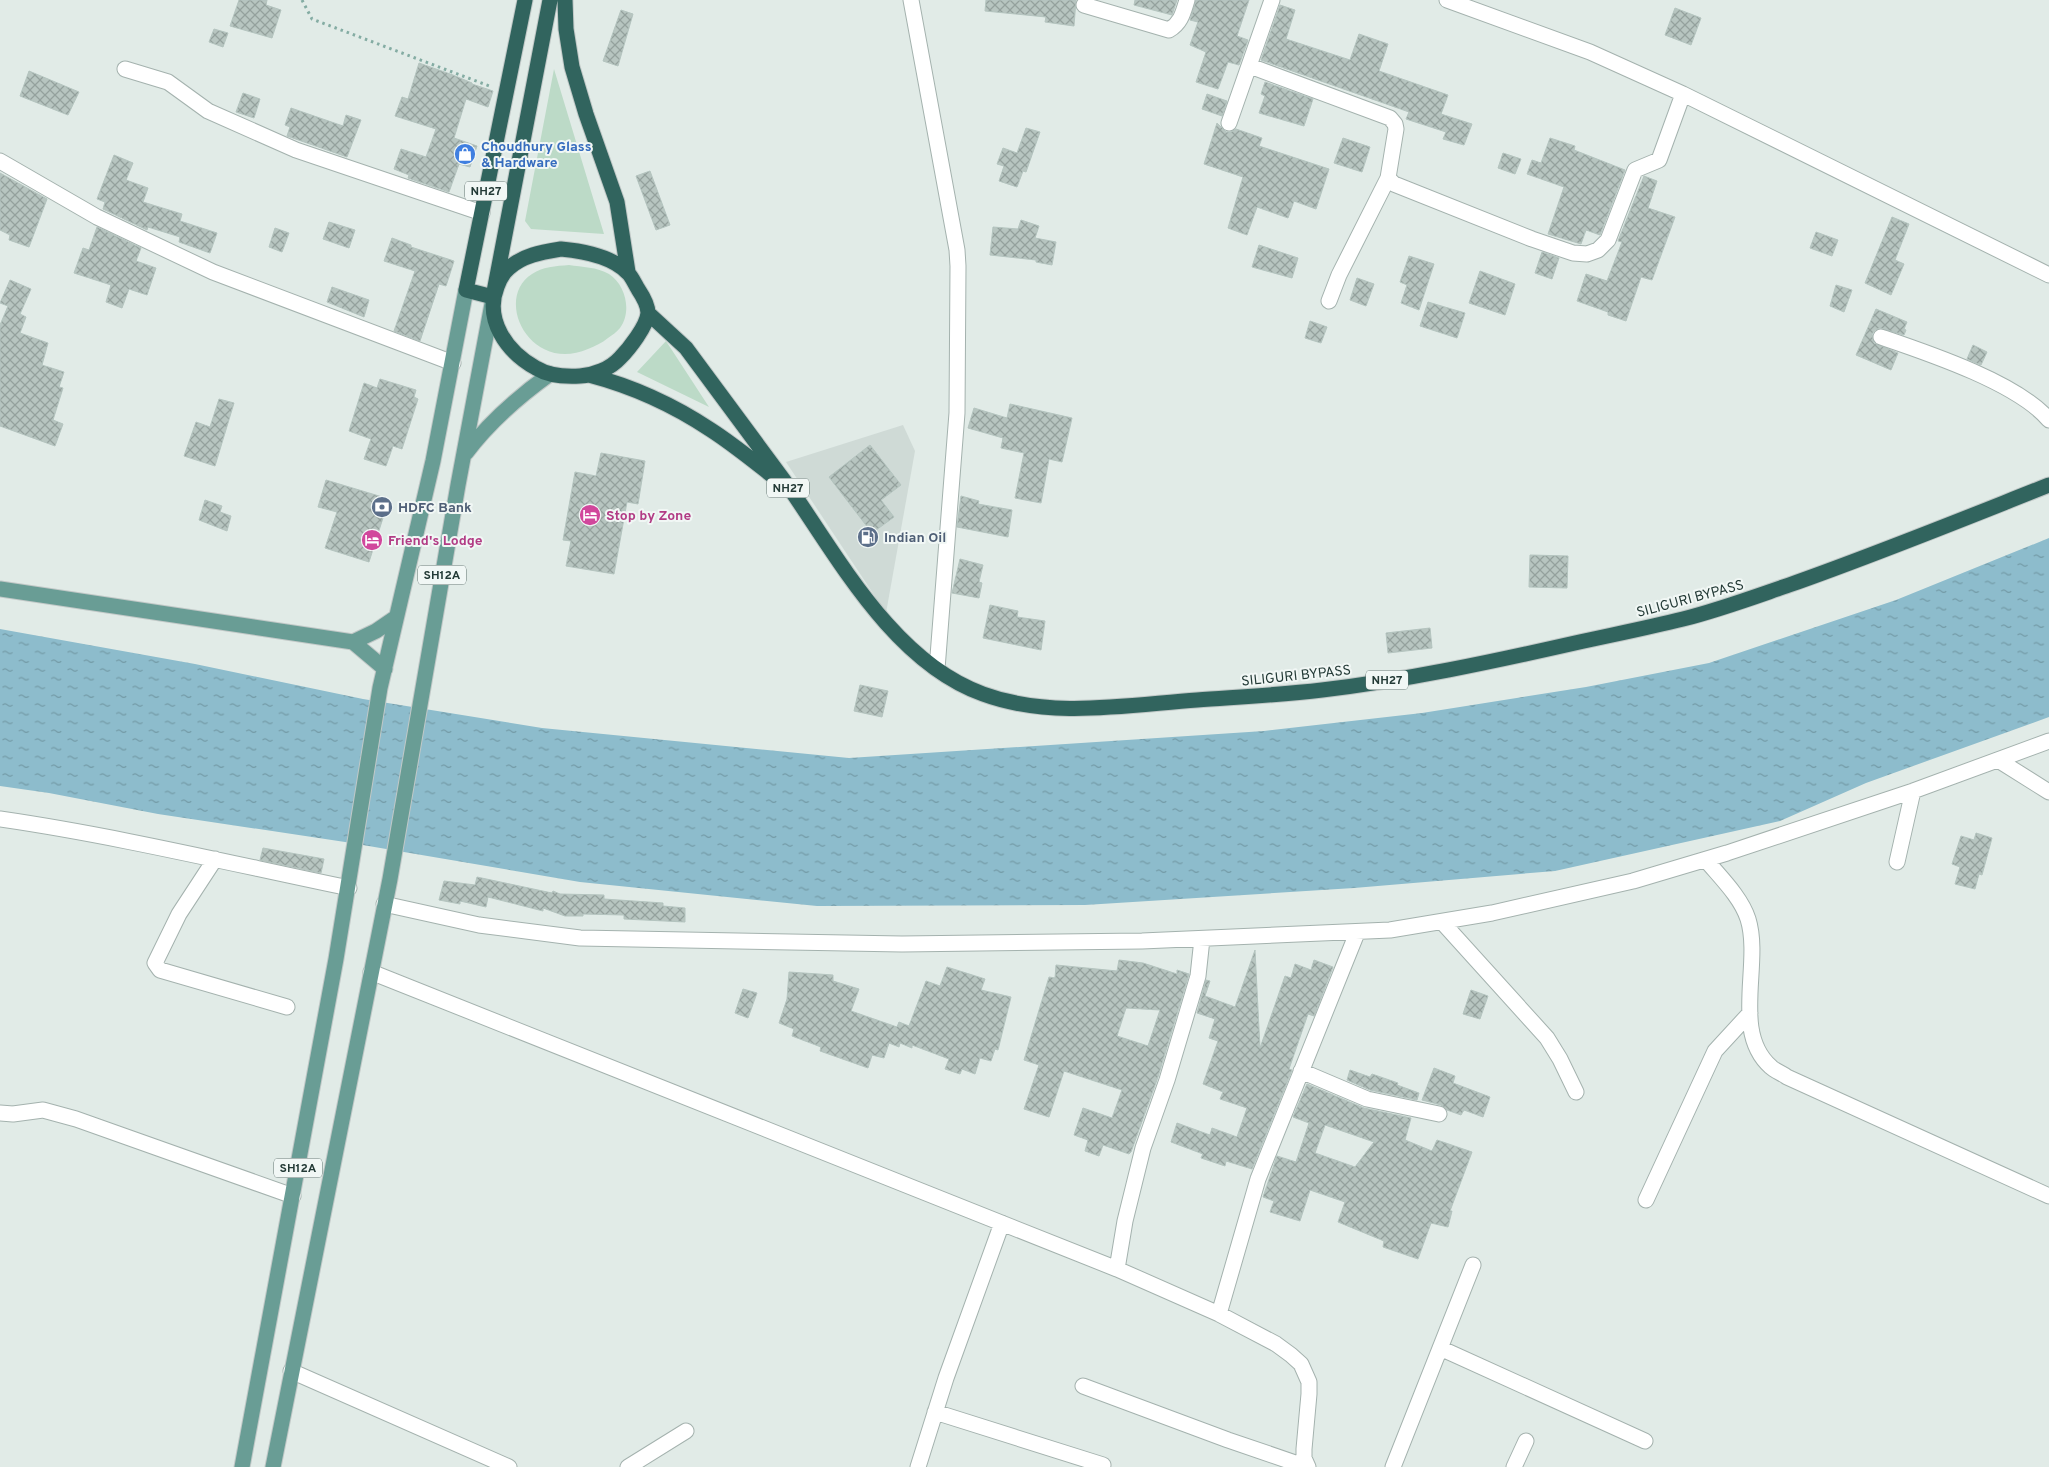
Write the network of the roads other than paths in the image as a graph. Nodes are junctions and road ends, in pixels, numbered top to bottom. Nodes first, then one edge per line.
1 (525, 0) edge
2 (550, 0) edge
3 (565, 0) edge
4 (911, 0) edge
5 (1187, 0) edge
6 (1272, 0) edge
7 (1447, 0) edge
8 (1084, 4) dead end
9 (1250, 66) junction
10 (125, 69) dead end
11 (1683, 94) junction
12 (1229, 123) dead end
13 (0, 161) edge
14 (1388, 178) junction
15 (482, 213) junction
16 (628, 272) junction
17 (2049, 276) edge
18 (466, 290) junction
19 (493, 297) junction
20 (1329, 302) dead end
21 (648, 314) junction
22 (1881, 337) dead end
23 (453, 363) junction
24 (550, 374) junction
25 (589, 375) junction
26 (2049, 420) edge
27 (464, 456) junction
28 (2049, 485) edge
29 (791, 490) junction
30 (0, 589) edge
31 (395, 618) junction
32 (353, 642) junction
33 (385, 669) junction
34 (937, 669) junction
35 (2049, 741) edge
36 (1998, 760) junction
37 (1913, 791) junction
38 (2049, 792) edge
39 (0, 819) edge
40 (215, 859) junction
41 (1706, 860) junction
42 (1897, 862) dead end
43 (348, 888) junction
44 (384, 904) junction
45 (1443, 923) junction
46 (1357, 933) junction
47 (1202, 939) junction
48 (371, 972) junction
49 (287, 1007) dead end
50 (1750, 1013) junction
51 (1301, 1071) junction
52 (1576, 1092) dead end
53 (0, 1113) edge
54 (1439, 1114) dead end
55 (293, 1196) junction
56 (2049, 1196) edge
57 (1646, 1200) dead end
58 (1002, 1223) junction
59 (1473, 1264) dead end
60 (1117, 1269) junction
61 (1219, 1314) junction
62 (1440, 1348) junction
63 (291, 1371) junction
64 (1083, 1386) dead end
65 (935, 1412) junction
66 (686, 1431) dead end
67 (1526, 1441) dead end
68 (1645, 1441) dead end
69 (1103, 1465) dead end
70 (242, 1467) edge
71 (273, 1467) edge
72 (509, 1467) edge
73 (628, 1467) edge
74 (918, 1467) edge
75 (1308, 1467) edge
76 (1393, 1467) edge
77 (1514, 1467) edge

1 - 15 highway, NH27
2 - 19 highway, NH27
3 - 16 highway, NH27
4 - 34 street
5 - 8 street
6 - 9 street
7 - 11 street
9 - 12 street
9 - 14 street
10 - 15 street
11 - 14 street
11 - 17 street
13 - 23 street
14 - 20 street
15 - 18 highway, NH27
16 - 19 highway, NH27
16 - 21 highway, NH27
18 - 19 highway
18 - 23 main road, SH12A
19 - 24 highway, NH27
19 - 27 main road, SH12A
21 - 25 highway, NH27
21 - 29 highway, NH27
22 - 26 street
23 - 31 main road, SH12A
24 - 25 highway, NH27
24 - 27 main road, SH12A
25 - 29 highway, NH27
27 - 44 main road, SH12A
28 - 34 highway, SILIGURI BYPASS / NH27
29 - 34 highway, SILIGURI BYPASS / NH27
30 - 32 main road
31 - 32 main road
31 - 33 main road, SH12A
32 - 33 main road
33 - 43 main road, SH12A
35 - 36 street
36 - 37 street
36 - 38 street
37 - 41 street
37 - 42 street
39 - 40 street
40 - 43 street
40 - 49 street
41 - 45 street
41 - 50 street
43 - 55 main road, SH12A
44 - 47 street
44 - 48 main road, SH12A
45 - 46 street
45 - 52 street
46 - 47 street
46 - 51 street
47 - 60 street
48 - 58 street
48 - 63 main road, SH12A
50 - 56 street
50 - 57 street
51 - 54 street
51 - 61 street
53 - 55 street
55 - 70 main road, SH12A
58 - 60 street
58 - 65 street
59 - 62 street
60 - 61 street
61 - 75 street
62 - 68 street
62 - 76 street
63 - 71 main road, SH12A
63 - 72 street
64 - 75 street
65 - 69 street
65 - 74 street
66 - 73 street
67 - 77 street

